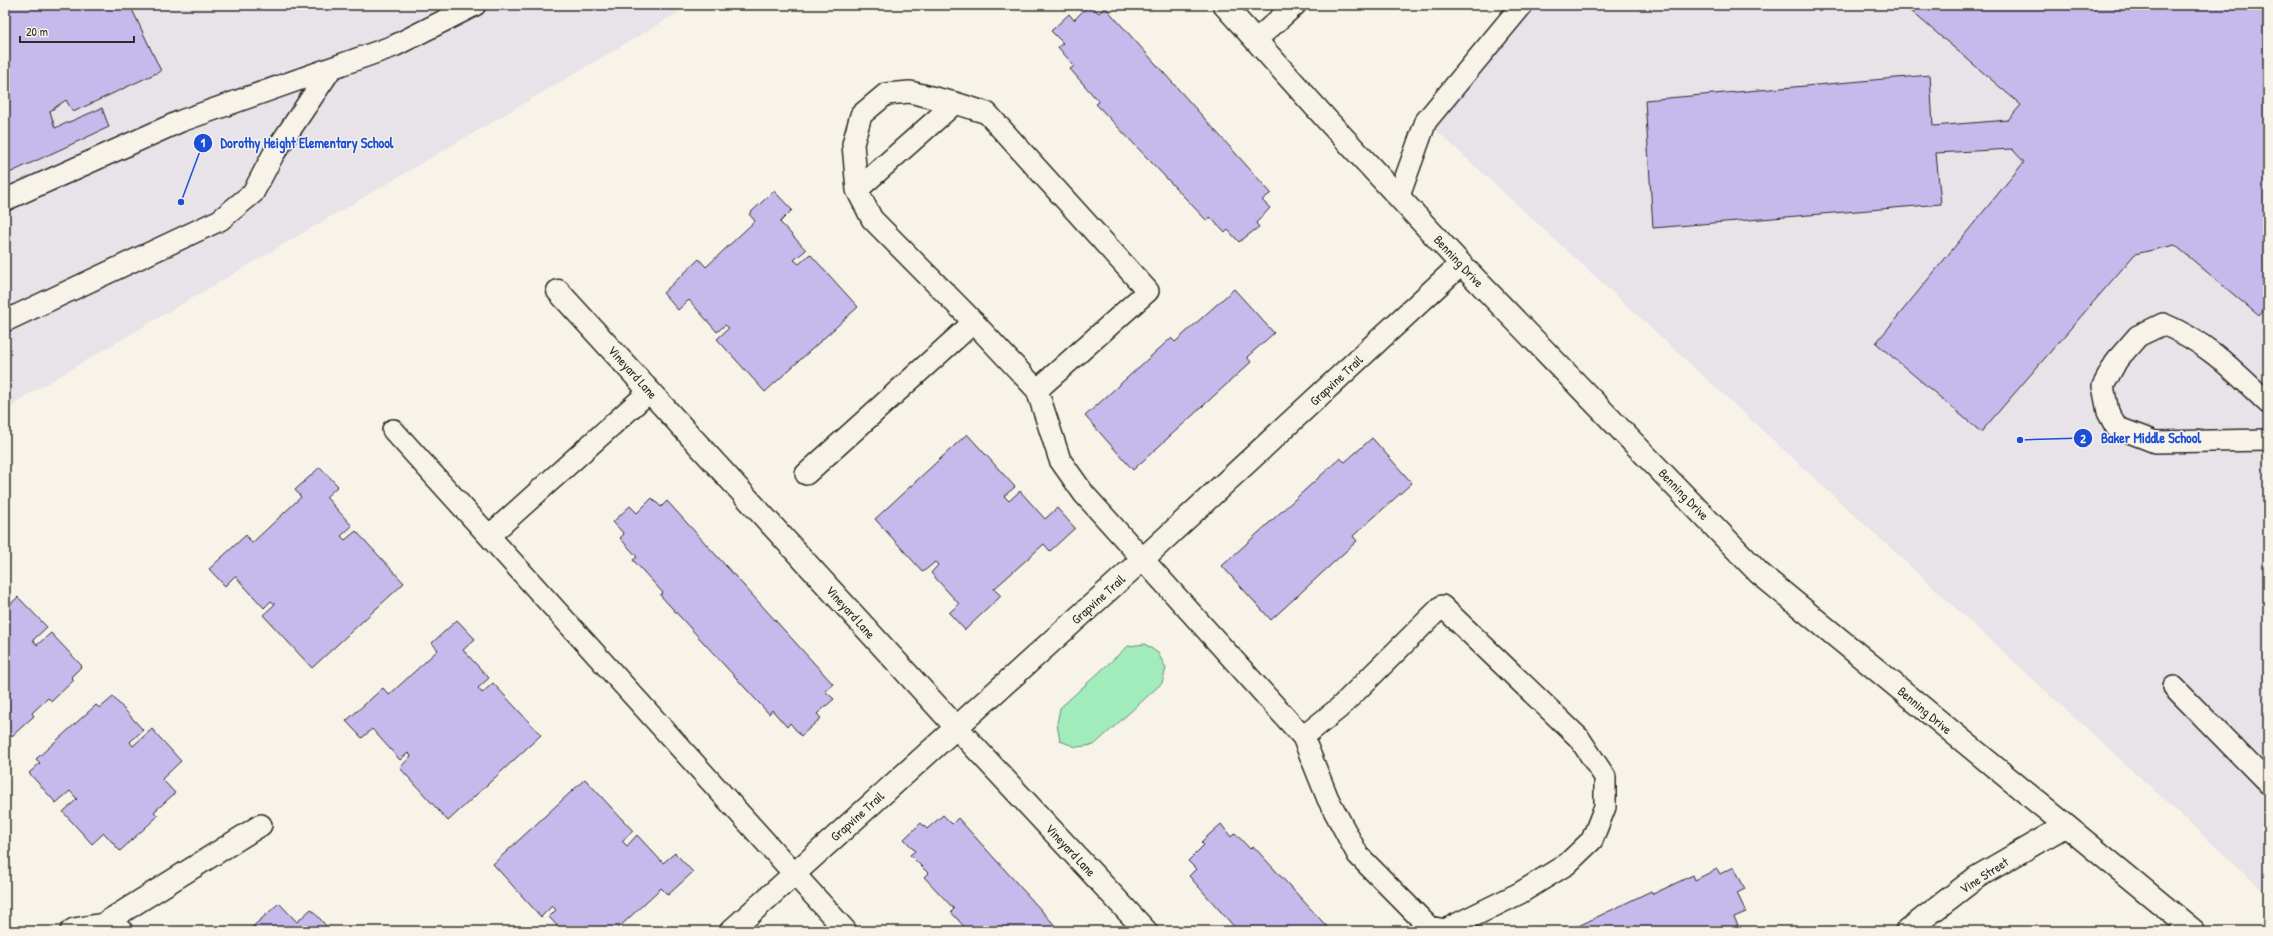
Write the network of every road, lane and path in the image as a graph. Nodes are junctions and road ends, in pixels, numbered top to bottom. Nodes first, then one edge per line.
1 (474, 5) edge
2 (1224, 5) edge
3 (1295, 5) edge
4 (1522, 5) edge
5 (1256, 40) junction
6 (331, 69) junction
7 (955, 103) junction
8 (857, 190) junction
9 (1399, 196) junction
10 (5, 200) edge
11 (1461, 264) junction
12 (558, 291) dead end
13 (5, 321) edge
14 (974, 322) junction
15 (1036, 390) junction
16 (650, 391) junction
17 (2268, 403) edge
18 (393, 430) dead end
19 (2268, 440) edge
20 (806, 474) dead end
21 (489, 536) junction
22 (1144, 558) junction
23 (2174, 687) dead end
24 (956, 727) junction
25 (1303, 737) junction
26 (2268, 782) edge
27 (261, 825) dead end
28 (2065, 826) junction
29 (794, 874) junction
30 (113, 928) edge
31 (71, 931) edge
32 (731, 931) edge
33 (846, 931) edge
34 (1146, 931) edge
35 (1907, 931) edge
36 (2194, 931) edge

1 - 6 lane
2 - 5 street, Benning Drive
3 - 5 lane
4 - 9 lane
5 - 9 street, Benning Drive
6 - 10 lane
6 - 13 lane
7 - 8 lane
7 - 8 lane
7 - 15 lane
8 - 14 lane
9 - 11 street, Benning Drive
11 - 22 street, Grapvine Trail
11 - 28 street, Benning Drive
12 - 16 street, Vineyard Lane
14 - 15 lane
14 - 20 lane
15 - 22 lane
16 - 21 lane
16 - 24 street, Vineyard Lane
17 - 19 lane
18 - 21 lane
21 - 29 lane
22 - 24 street, Grapvine Trail
22 - 25 lane
23 - 26 lane
24 - 29 street, Grapvine Trail
24 - 34 street, Vineyard Lane
25 - 25 lane
27 - 30 lane
28 - 35 street, Vine Street
28 - 36 street, Benning Drive
29 - 32 street, Grapvine Trail
29 - 33 lane
30 - 31 lane

